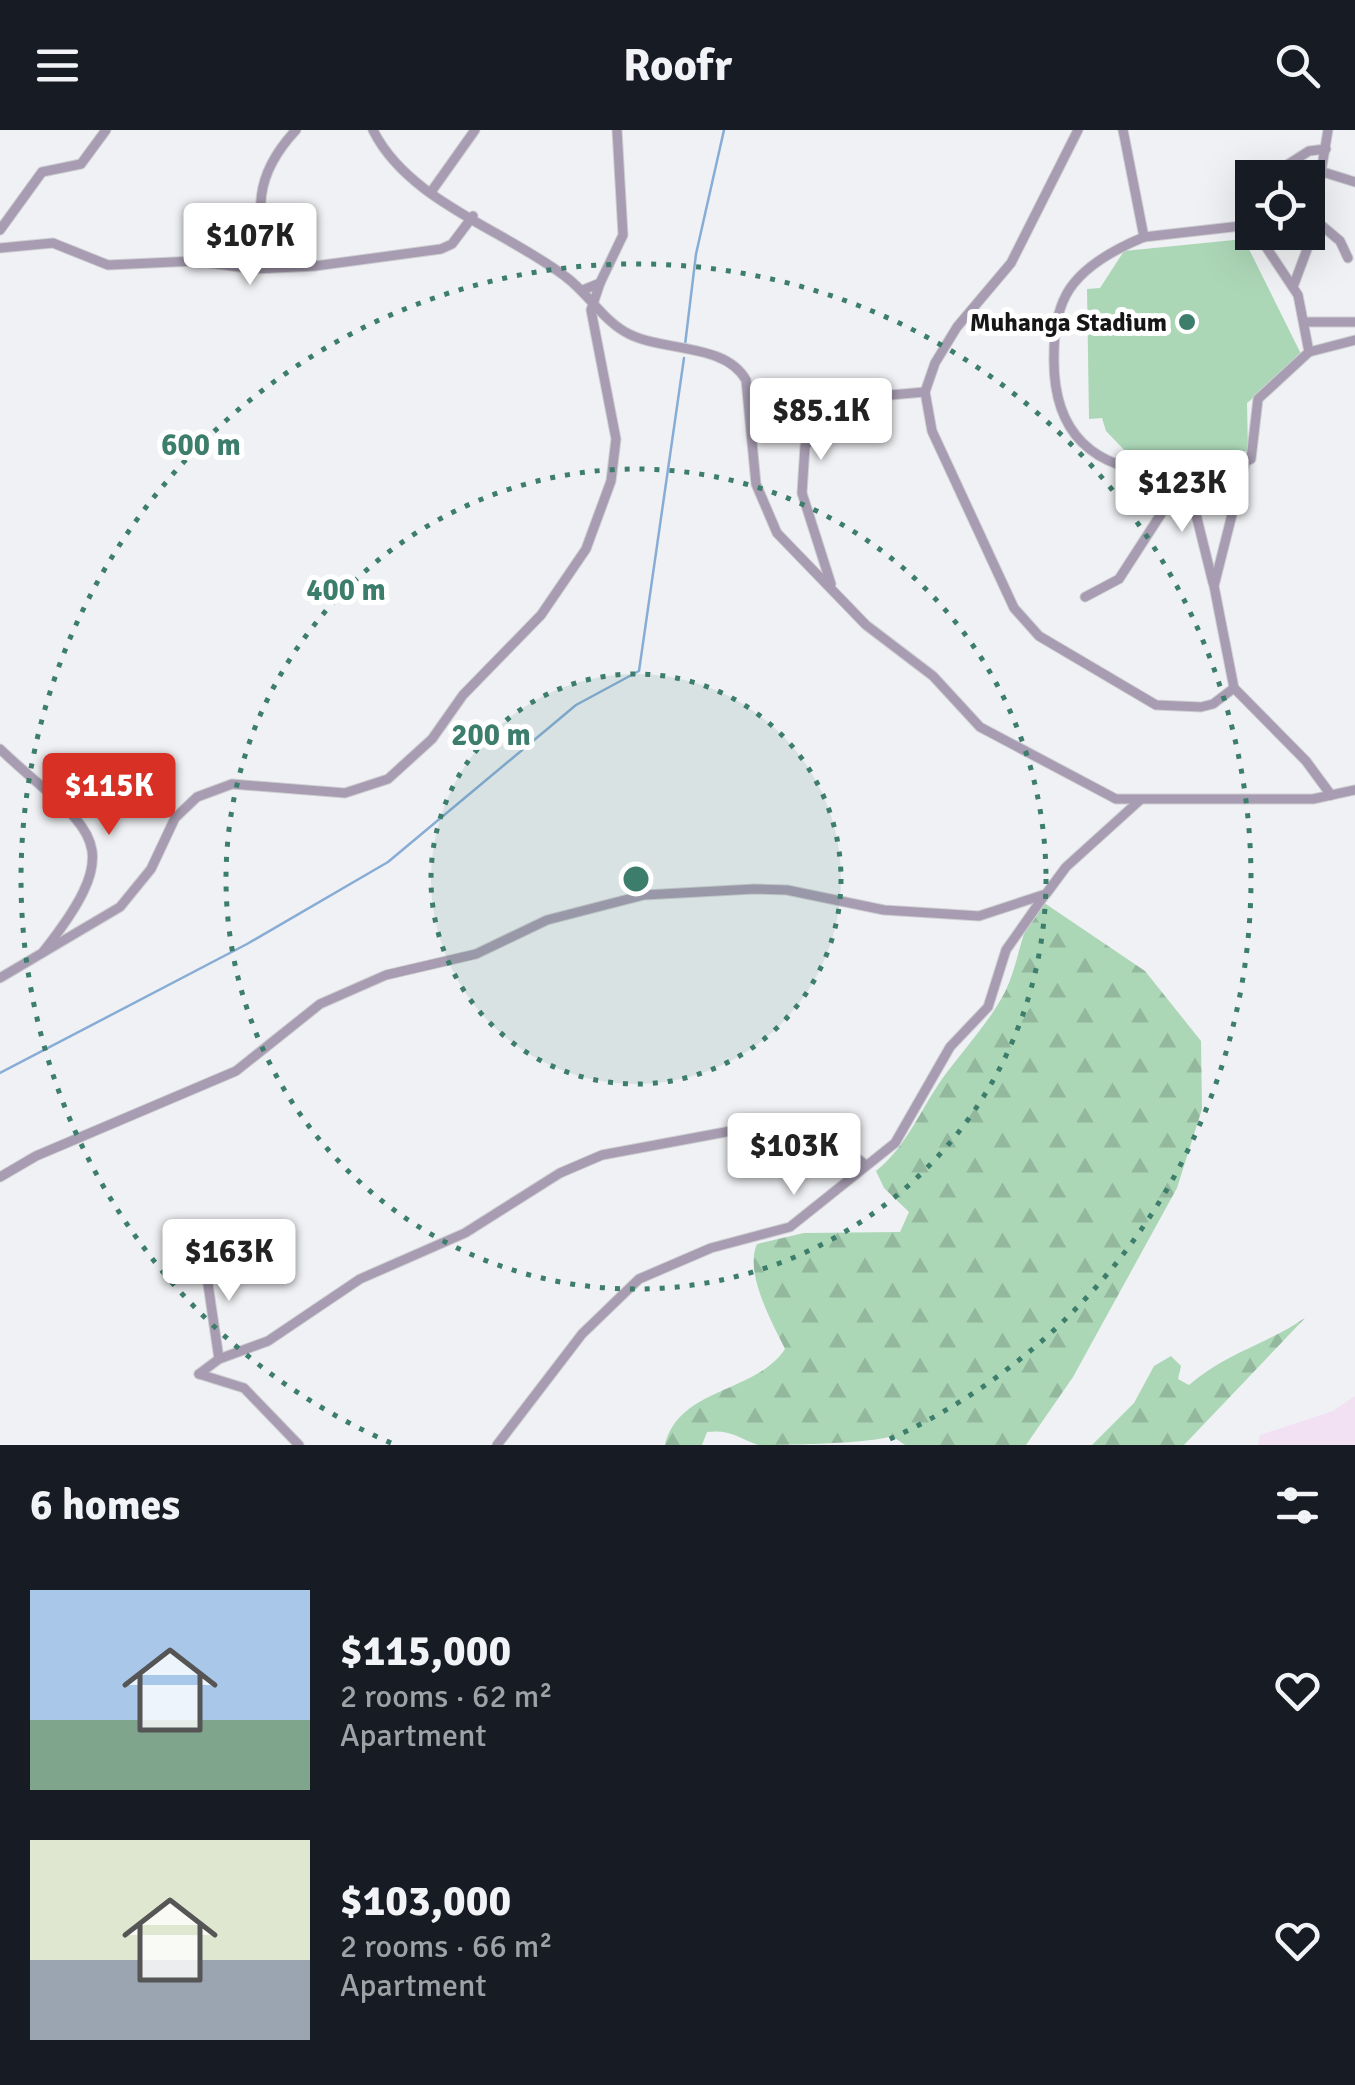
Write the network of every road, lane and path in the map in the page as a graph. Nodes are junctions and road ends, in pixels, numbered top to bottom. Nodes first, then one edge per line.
1 (106, 130) edge
2 (296, 130) edge
3 (373, 130) edge
4 (475, 130) edge
5 (617, 130) edge
6 (1078, 130) edge
7 (1123, 130) edge
8 (1328, 130) edge
9 (1326, 149) junction
10 (1295, 160) edge
11 (1325, 160) edge
12 (1325, 173) edge
13 (1355, 182) edge
14 (431, 192) junction
15 (473, 216) junction
16 (1235, 227) edge
17 (1325, 228) edge
18 (0, 230) edge
19 (1144, 237) junction
20 (0, 248) edge
21 (1268, 250) edge
22 (1305, 250) edge
23 (1348, 258) dead end
24 (269, 268) junction
25 (600, 282) junction
26 (1294, 287) junction
27 (583, 290) junction
28 (596, 304) junction
29 (1306, 322) junction
30 (1355, 322) edge
31 (1355, 340) edge
32 (1308, 352) junction
33 (926, 392) junction
34 (1244, 463) junction
35 (1186, 474) junction
36 (1190, 493) junction
37 (831, 584) junction
38 (1214, 586) junction
39 (1085, 597) dead end
40 (1234, 688) junction
41 (0, 748) edge
42 (1355, 790) edge
43 (1331, 795) junction
44 (1139, 801) junction
45 (1046, 894) junction
46 (41, 954) junction
47 (0, 978) edge
48 (866, 1165) junction
49 (0, 1177) edge
50 (236, 1248) dead end
51 (219, 1359) junction
52 (299, 1445) edge
53 (497, 1445) edge

1 - 18 street
2 - 24 street
3 - 14 street
4 - 14 street
5 - 25 street
6 - 33 street
7 - 19 street
8 - 9 street
9 - 10 street
9 - 11 street
12 - 13 street
14 - 15 street
15 - 24 street
15 - 27 street
16 - 19 street
17 - 23 street
19 - 35 street
20 - 24 street
21 - 26 street
22 - 26 street
25 - 27 street
25 - 28 street
26 - 29 street
27 - 28 street
28 - 37 street
28 - 46 street
29 - 30 street
29 - 32 street
31 - 32 street
32 - 34 street
33 - 37 street
33 - 40 street
34 - 35 street
34 - 38 street
35 - 36 street
36 - 38 street
36 - 39 street
37 - 44 street
38 - 40 street
40 - 43 street
41 - 46 street
42 - 43 street
43 - 44 street
44 - 45 street
45 - 48 street
45 - 49 street
46 - 47 street
48 - 51 street
48 - 53 street
50 - 51 street
51 - 52 street

